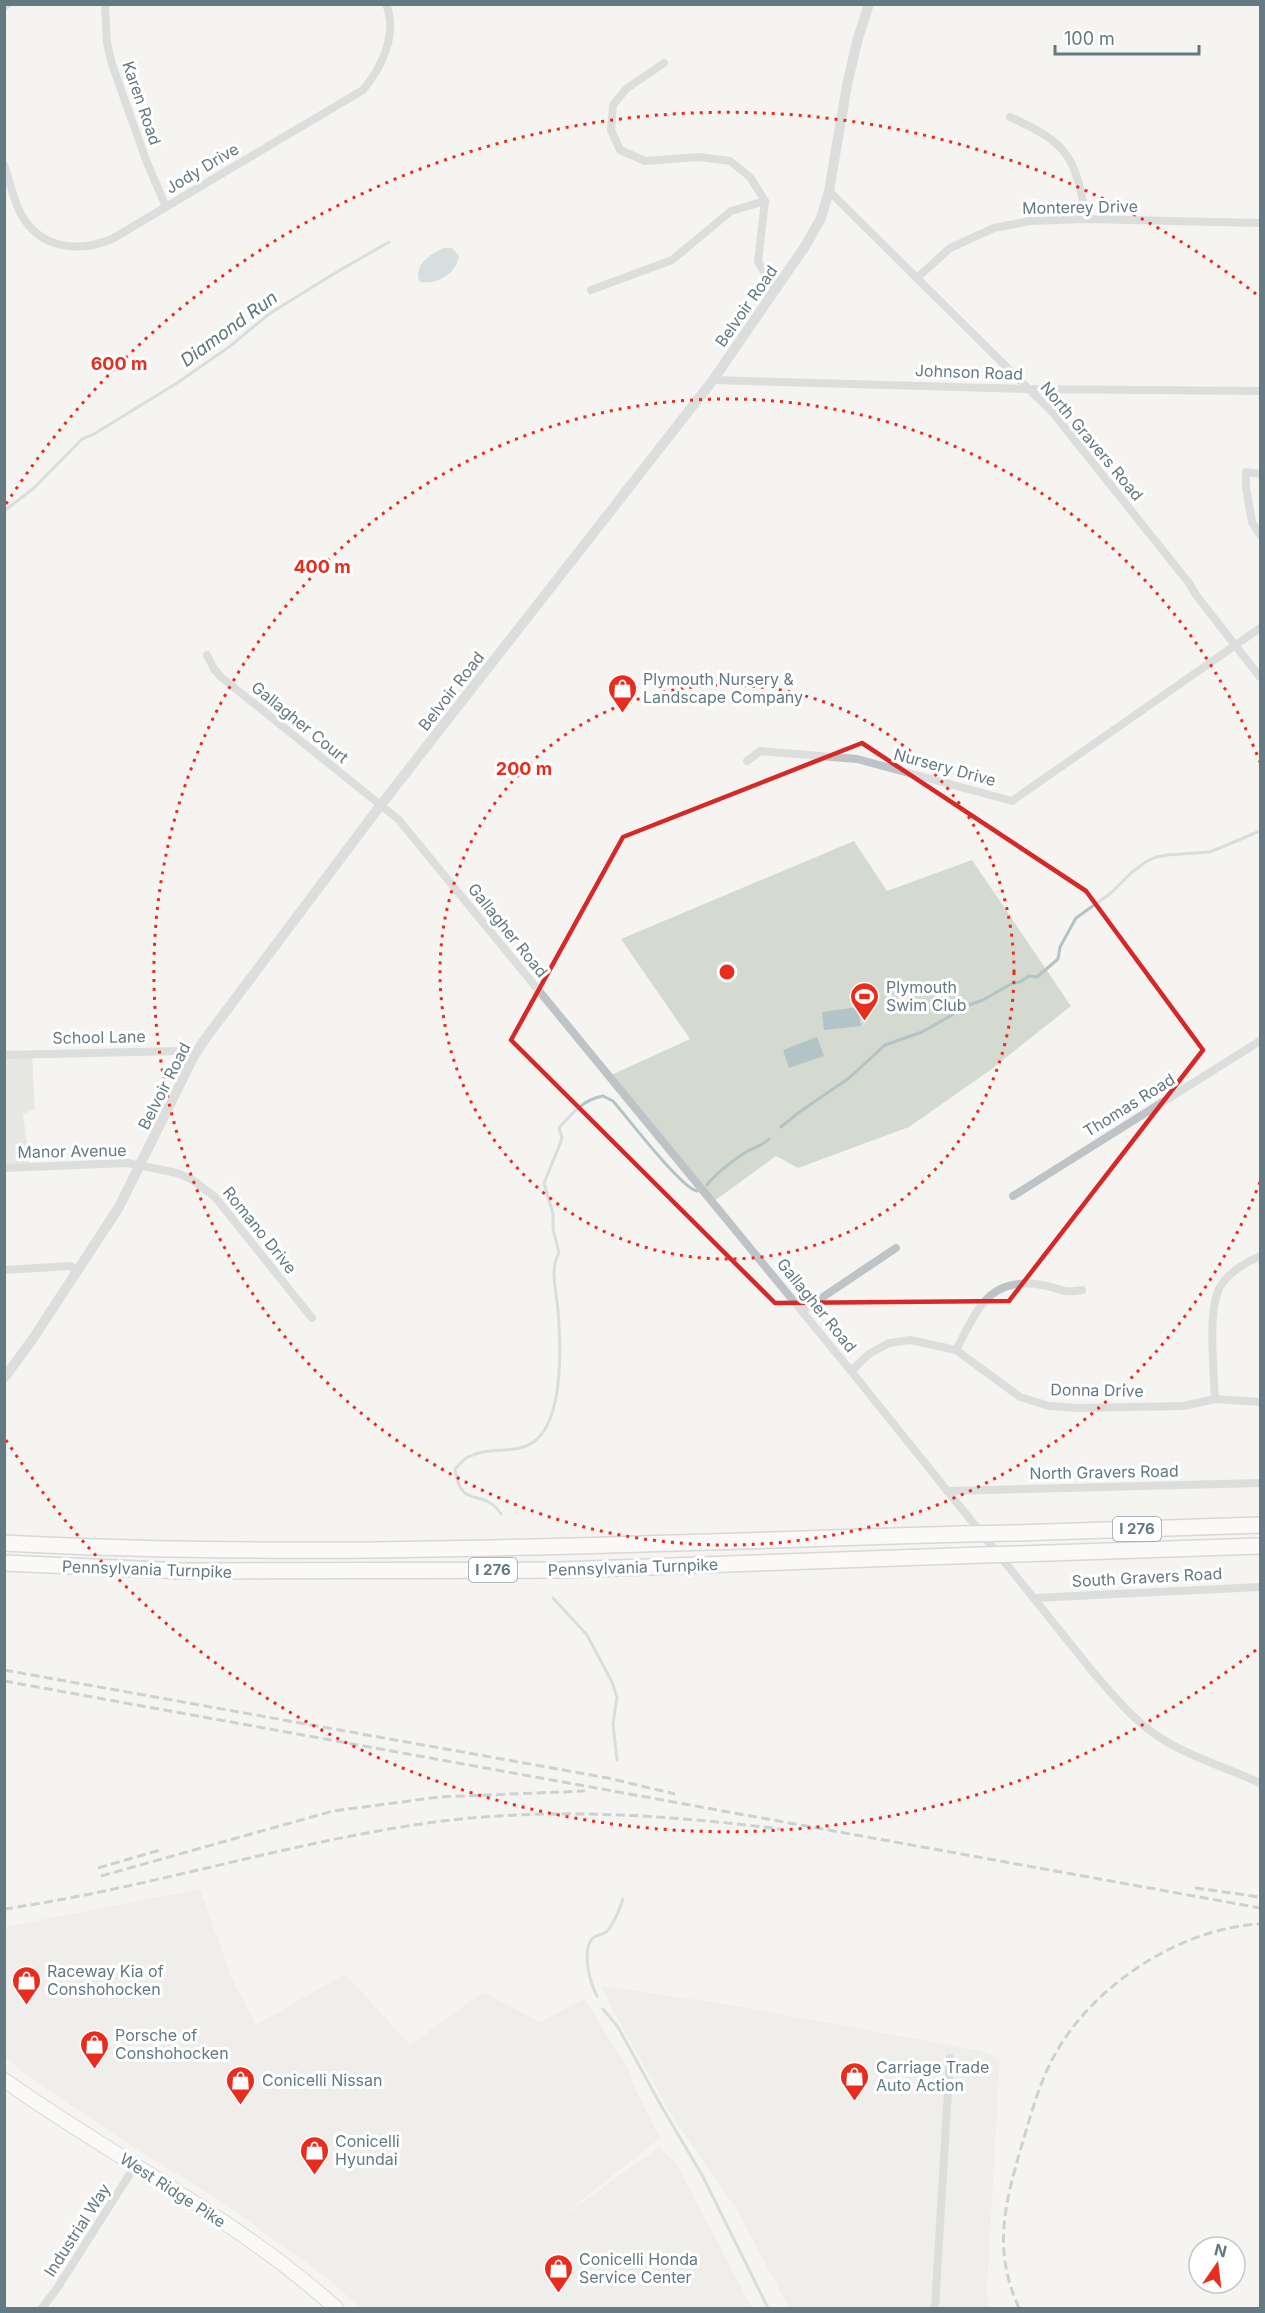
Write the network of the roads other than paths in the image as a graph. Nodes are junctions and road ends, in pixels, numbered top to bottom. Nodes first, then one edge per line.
1 (105, 4) edge
2 (386, 4) edge
3 (869, 4) edge
4 (664, 63) dead end
5 (1010, 117) dead end
6 (4, 165) edge
7 (829, 192) junction
8 (765, 201) junction
9 (166, 207) junction
10 (1086, 219) junction
11 (1260, 223) edge
12 (916, 278) junction
13 (591, 290) dead end
14 (775, 290) junction
15 (712, 380) junction
16 (1028, 389) junction
17 (1260, 390) edge
18 (1260, 474) edge
19 (1260, 535) edge
20 (1260, 628) edge
21 (1236, 647) junction
22 (207, 655) dead end
23 (1260, 677) edge
24 (747, 761) dead end
25 (380, 806) junction
26 (1260, 1041) edge
27 (4, 1055) edge
28 (194, 1056) junction
29 (141, 1166) junction
30 (4, 1168) edge
31 (1013, 1196) dead end
32 (896, 1248) dead end
33 (1260, 1256) edge
34 (4, 1270) edge
35 (78, 1271) junction
36 (1082, 1290) dead end
37 (802, 1311) junction
38 (312, 1318) dead end
39 (956, 1350) junction
40 (851, 1371) junction
41 (4, 1378) edge
42 (1215, 1399) junction
43 (1260, 1402) edge
44 (1260, 1483) edge
45 (947, 1491) junction
46 (1260, 1525) edge
47 (4, 1543) edge
48 (1260, 1546) edge
49 (4, 1563) edge
50 (1260, 1587) edge
51 (1034, 1598) junction
52 (1260, 1783) edge
53 (950, 2058) dead end
54 (4, 2080) edge
55 (135, 2166) junction
56 (42, 2308) edge
57 (336, 2308) edge
58 (934, 2308) edge

1 - 9 street, Karen Road
2 - 9 street, Jody Drive
3 - 7 street, Belvoir Road
4 - 8 street
5 - 10 street
6 - 9 street, Jody Drive
7 - 12 street, North Gravers Road
7 - 14 street, Belvoir Road
8 - 13 street
8 - 14 street
10 - 11 street, Monterey Drive
10 - 12 street, Monterey Drive
12 - 16 street, North Gravers Road
14 - 15 street, Belvoir Road
15 - 16 street, Johnson Road
15 - 25 street, Belvoir Road
16 - 17 street, Johnson Road
16 - 21 street, North Gravers Road
18 - 19 street
20 - 21 street, Nursery Drive
21 - 23 street, North Gravers Road
21 - 24 street, Nursery Drive
22 - 25 street, Gallagher Court
25 - 28 street, Belvoir Road
25 - 37 street, Gallagher Road
26 - 31 street, Thomas Road
27 - 28 street, School Lane
28 - 29 street, Belvoir Road
29 - 30 street, Manor Avenue
29 - 35 street, Belvoir Road
29 - 38 street, Romano Drive
32 - 37 street
33 - 42 street
34 - 35 street
35 - 41 street, Belvoir Road
36 - 39 street
37 - 40 street, Gallagher Road
39 - 40 street, Donna Drive
39 - 42 street, Donna Drive
40 - 45 street, Gallagher Road
42 - 43 street, Donna Drive
44 - 45 street, North Gravers Road
45 - 51 street, Gallagher Road
46 - 47 highway, Pennsylvania Turnpike / I 276, bridge
48 - 49 highway, Pennsylvania Turnpike / I 276, bridge
50 - 51 street, South Gravers Road
51 - 52 street, Gallagher Road
53 - 58 street
54 - 55 main road, West Ridge Pike
55 - 56 street, Industrial Way
55 - 57 main road, West Ridge Pike

